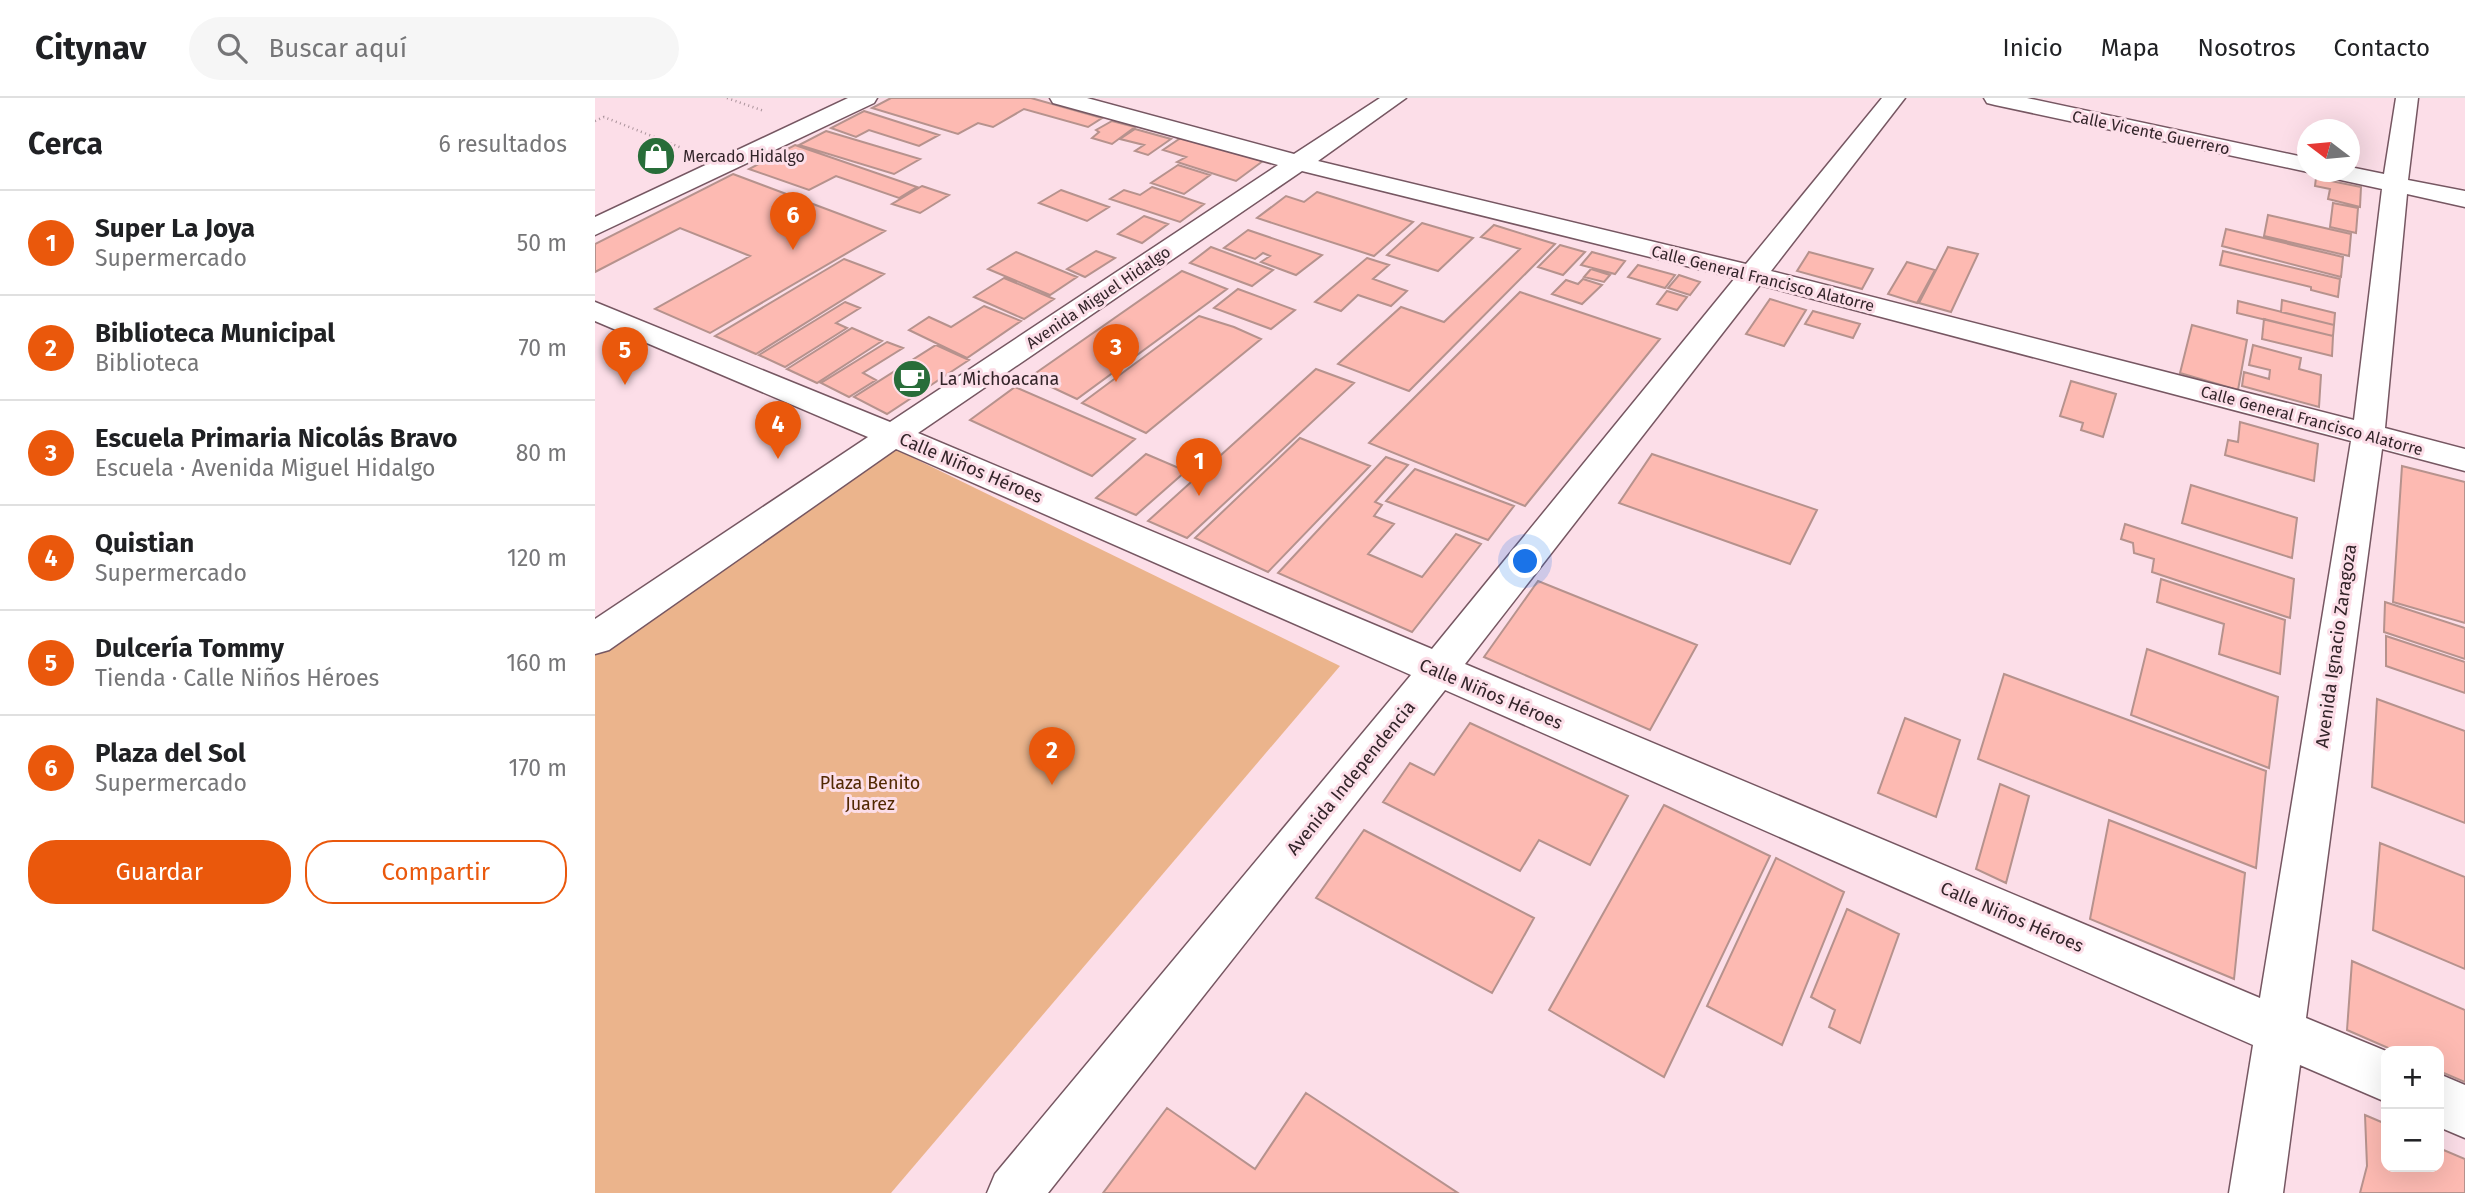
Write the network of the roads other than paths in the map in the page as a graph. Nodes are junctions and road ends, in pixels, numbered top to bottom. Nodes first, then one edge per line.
1 (866, 98) edge
2 (1061, 98) edge
3 (1395, 98) edge
4 (1894, 98) edge
5 (1995, 98) edge
6 (2407, 98) edge
7 (1298, 163) junction
8 (2297, 163) edge
9 (2360, 177) edge
10 (2395, 184) junction
11 (2465, 199) edge
12 (595, 227) edge
13 (1752, 274) junction
14 (595, 311) edge
15 (2368, 434) junction
16 (893, 435) junction
17 (2465, 460) edge
18 (595, 639) edge
19 (1437, 671) junction
20 (2280, 1031) junction
21 (2381, 1075) edge
22 (2444, 1102) edge
23 (2465, 1112) edge
24 (1014, 1193) edge
25 (2256, 1193) edge

1 - 12 street
2 - 7 street, Calle General Francisco Alatorre
3 - 7 street, Avenida Miguel Hidalgo
4 - 13 street, Avenida Independencia
5 - 8 street, Calle Vicente Guerrero
6 - 10 street, Avenida Ignacio Zaragoza
7 - 13 street, Calle General Francisco Alatorre
7 - 16 street, Avenida Miguel Hidalgo
9 - 10 street
10 - 11 street
10 - 15 street, Avenida Ignacio Zaragoza
13 - 15 street, Calle General Francisco Alatorre
13 - 19 street, Avenida Independencia
14 - 16 street, Calle Niños Héroes
15 - 17 street, Calle General Francisco Alatorre
15 - 20 street, Avenida Ignacio Zaragoza
16 - 18 street, Avenida Miguel Hidalgo
16 - 19 street, Calle Niños Héroes
19 - 20 street, Calle Niños Héroes
19 - 24 street, Avenida Independencia
20 - 21 street, Calle Niños Héroes
20 - 25 street, Avenida Ignacio Zaragoza
22 - 23 street

